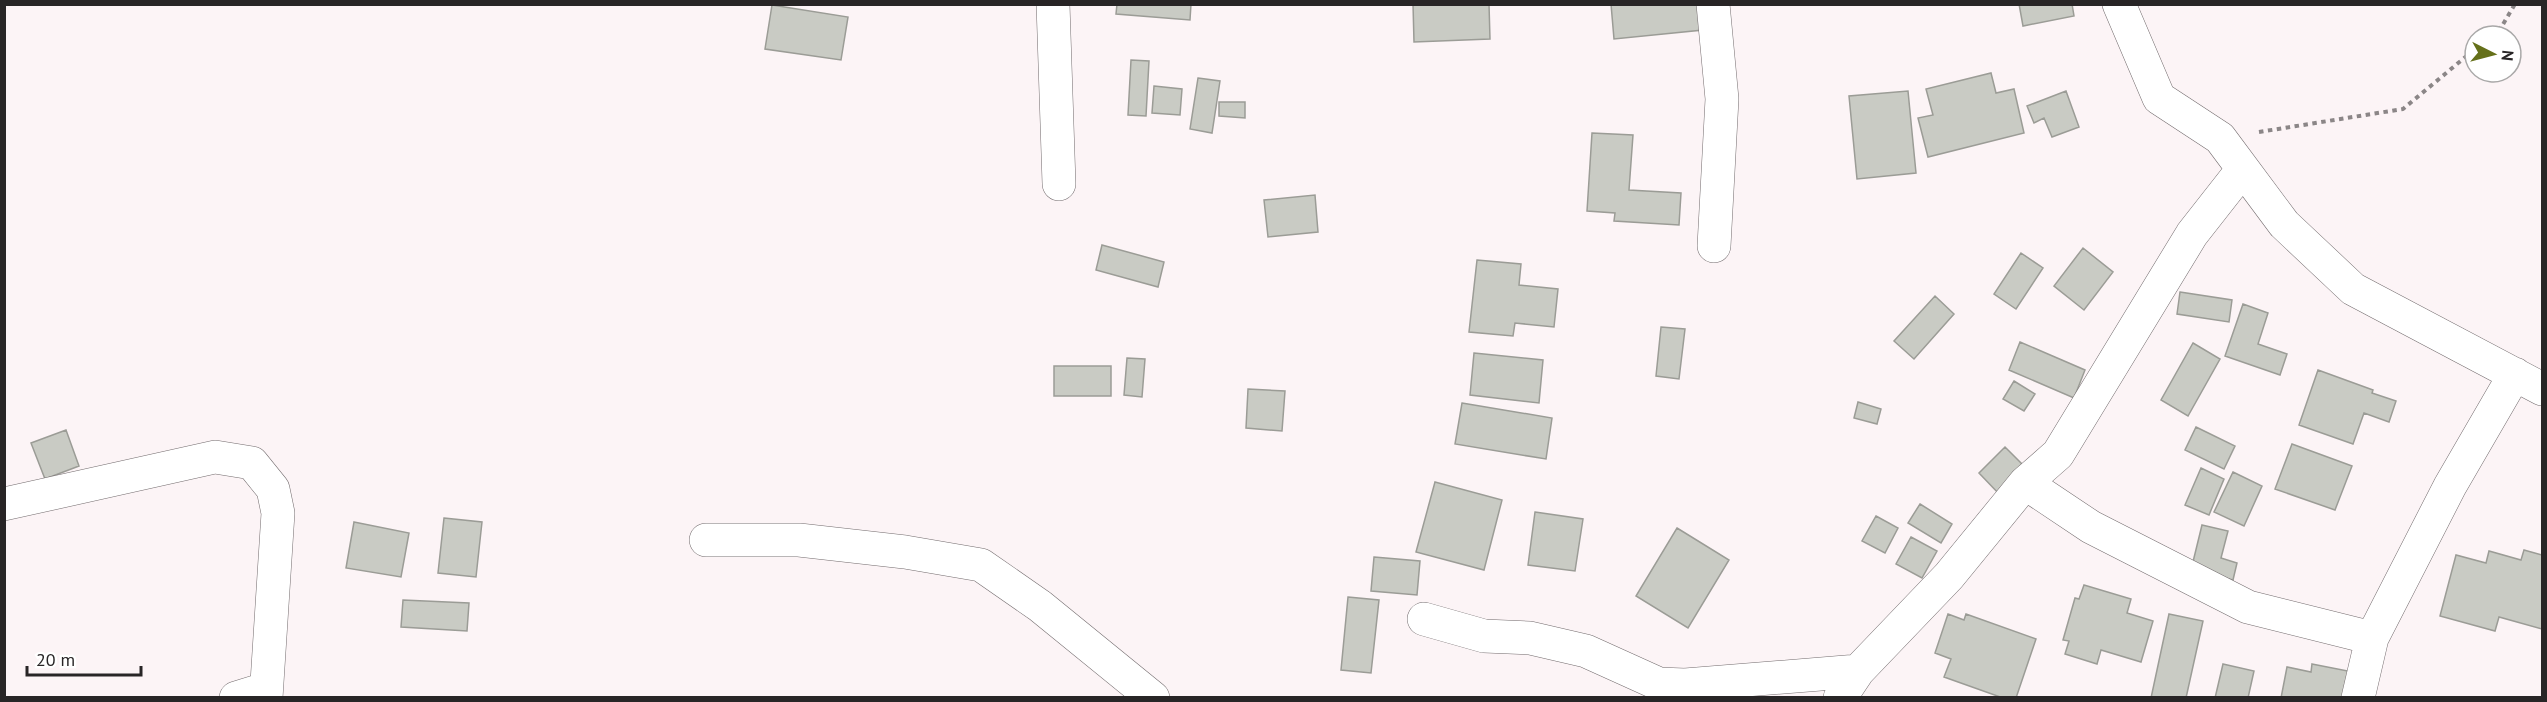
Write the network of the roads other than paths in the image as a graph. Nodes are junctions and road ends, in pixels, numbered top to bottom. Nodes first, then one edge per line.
1 (1053, 4) edge
2 (1713, 4) edge
3 (2119, 4) edge
4 (2243, 169) junction
5 (1059, 184) dead end
6 (1714, 246) dead end
7 (2529, 381) edge
8 (2025, 483) junction
9 (4, 504) edge
10 (706, 540) dead end
11 (1424, 619) dead end
12 (2372, 638) junction
13 (1858, 671) junction
14 (1659, 684) junction
15 (256, 695) edge
16 (1154, 698) edge
17 (1695, 698) edge
18 (1840, 698) edge
19 (2358, 698) edge

1 - 5 street
2 - 6 street
3 - 4 street
4 - 7 street
4 - 8 street
7 - 12 street
8 - 12 street
8 - 13 street
9 - 15 street
10 - 16 street
11 - 14 street
12 - 19 street
13 - 14 street
13 - 18 street
14 - 17 street

